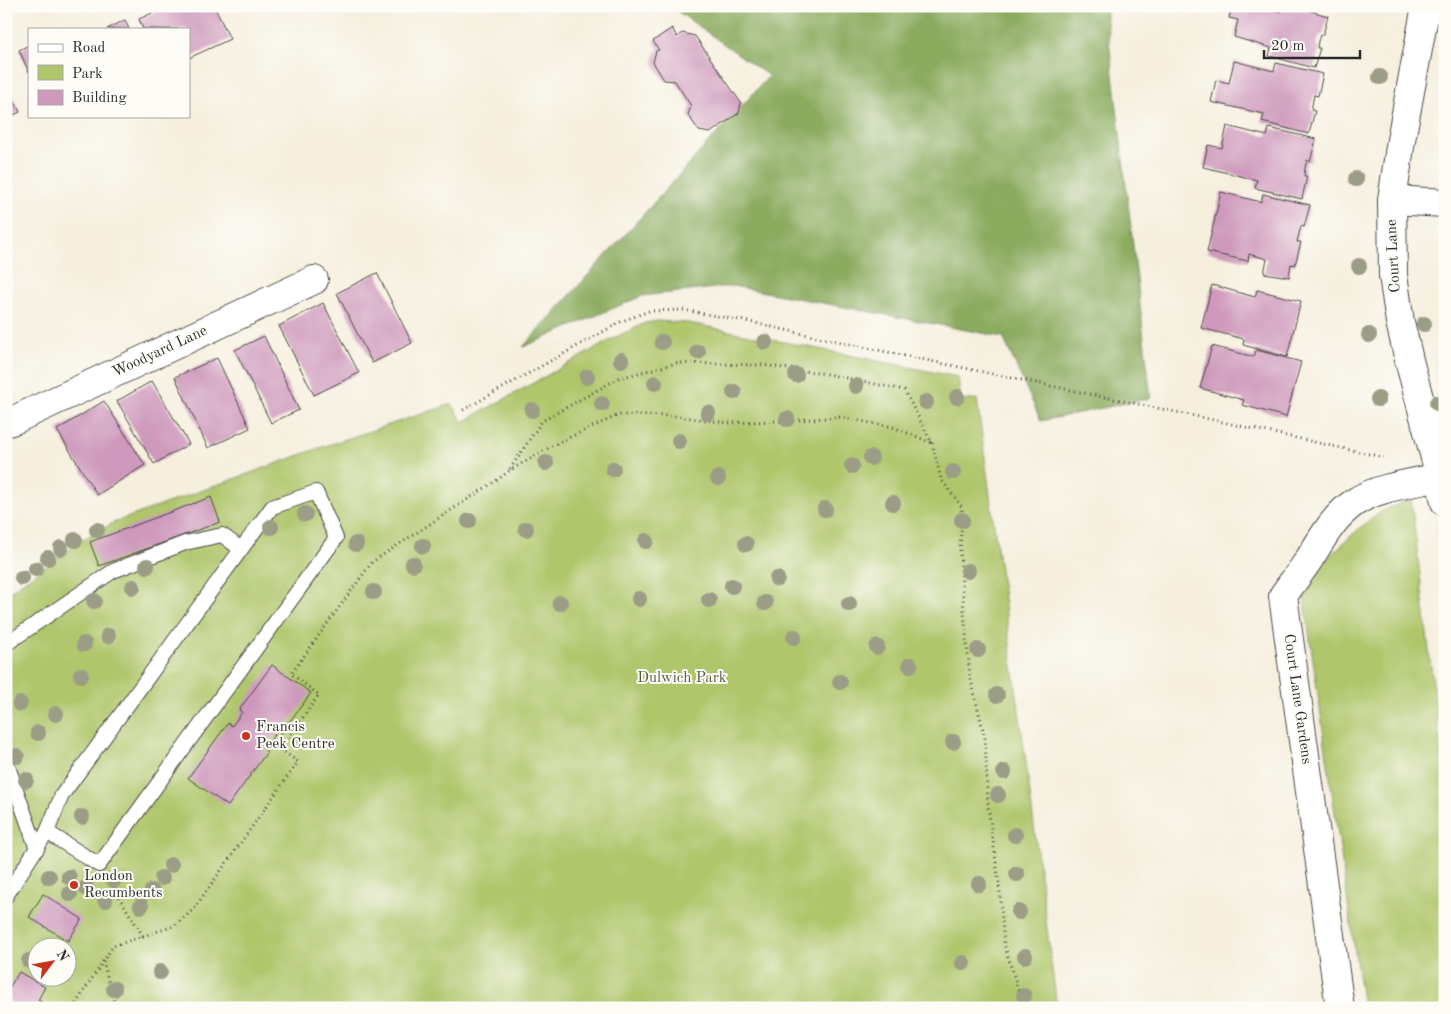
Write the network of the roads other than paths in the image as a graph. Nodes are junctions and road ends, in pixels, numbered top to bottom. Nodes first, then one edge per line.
1 (1426, 6) edge
2 (1392, 200) junction
3 (1445, 203) edge
4 (314, 280) dead end
5 (6, 419) edge
6 (1442, 489) edge
7 (241, 549) junction
8 (6, 644) edge
9 (6, 761) edge
10 (47, 832) junction
11 (37, 848) junction
12 (6, 896) edge
13 (1340, 1008) edge

1 - 2 street, Court Lane
2 - 3 street
2 - 6 street, Court Lane
4 - 5 street, Woodyard Lane
6 - 13 street, Court Lane Gardens
7 - 8 lane
7 - 10 lane
7 - 10 lane
9 - 11 lane
10 - 11 lane
11 - 12 lane

